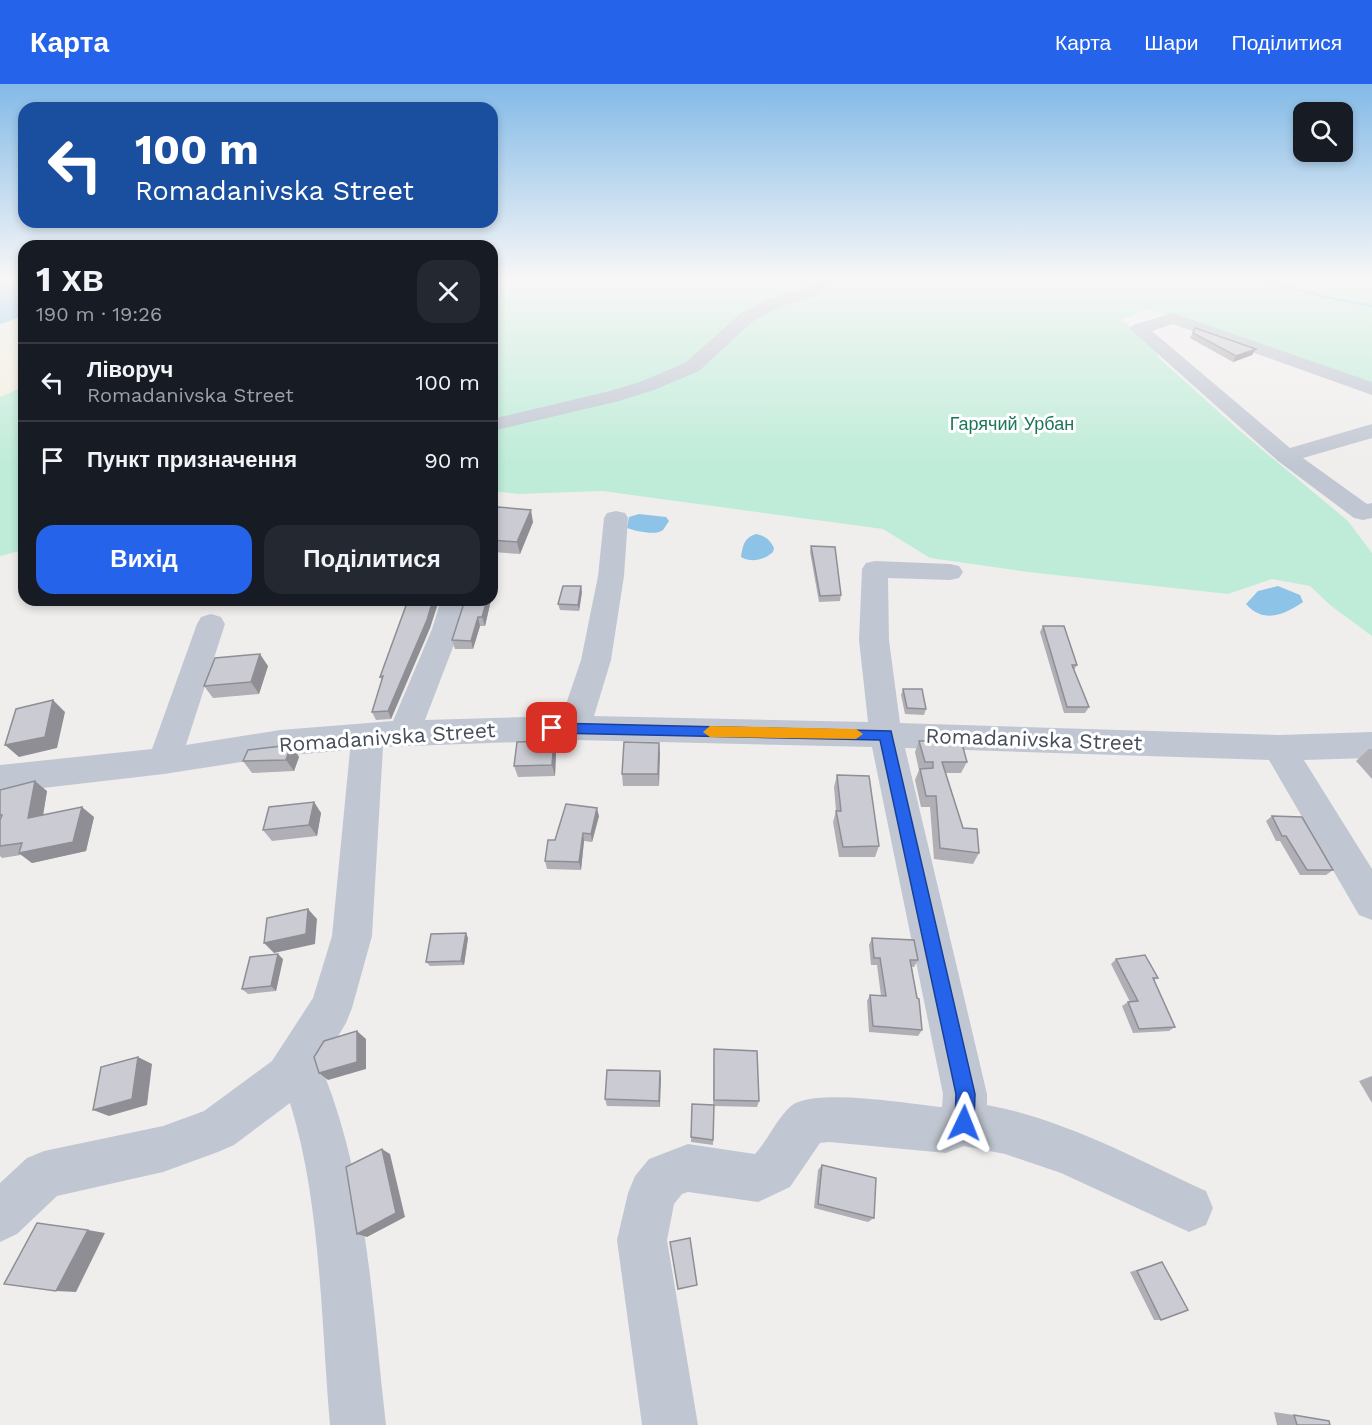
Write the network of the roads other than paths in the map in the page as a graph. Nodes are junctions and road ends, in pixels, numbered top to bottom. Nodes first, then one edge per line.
1 (722, 341) edge
2 (1152, 341) edge
3 (1236, 341) edge
4 (1372, 389) edge
5 (498, 424) edge
6 (1372, 431) edge
7 (1286, 456) junction
8 (1368, 512) edge
9 (616, 518) dead end
10 (950, 572) dead end
11 (453, 606) edge
12 (211, 624) dead end
13 (574, 728) junction
14 (386, 734) junction
15 (886, 735) junction
16 (1372, 745) edge
17 (1279, 748) junction
18 (164, 761) junction
19 (0, 779) edge
20 (1372, 903) edge
21 (288, 1077) junction
22 (964, 1123) junction
23 (1189, 1208) dead end
24 (0, 1217) edge
25 (358, 1425) edge
26 (670, 1425) edge

1 - 5 street
2 - 7 street
3 - 4 street
6 - 7 street
7 - 8 street
9 - 13 street
10 - 15 street
11 - 14 street
12 - 18 street
13 - 14 street, Romadanivska Street
13 - 15 street, Romadanivska Street
14 - 18 street, Romadanivska Street
14 - 21 street
15 - 17 street, Romadanivska Street
15 - 22 street
16 - 17 street, Romadanivska Street
17 - 20 street
18 - 19 street, Romadanivska Street
21 - 24 street
21 - 25 street
22 - 23 street
22 - 26 street

